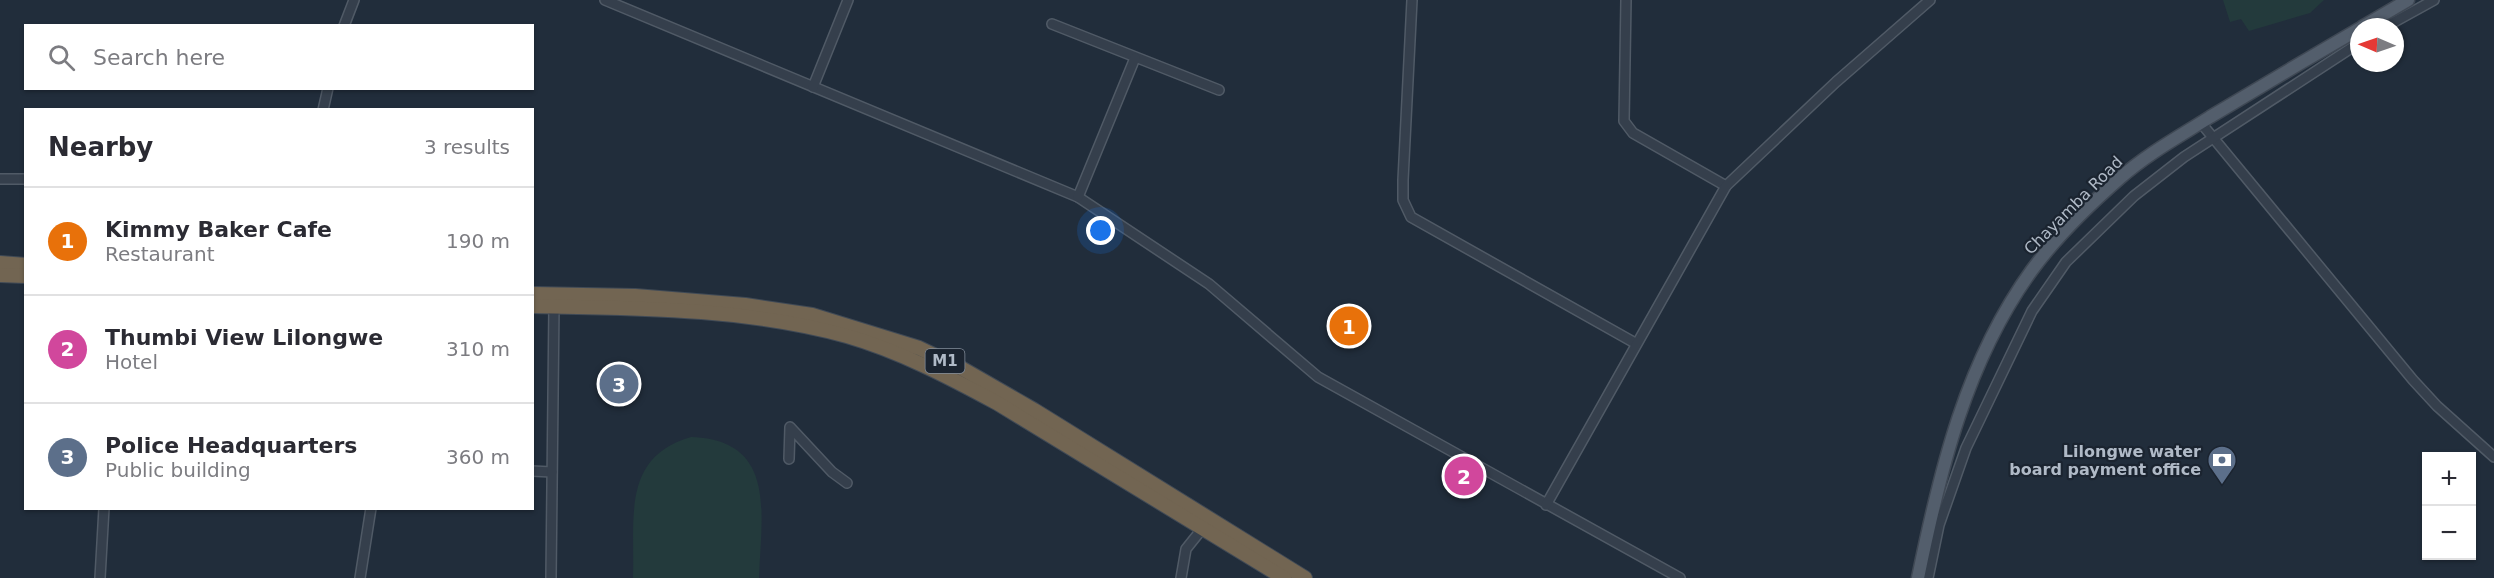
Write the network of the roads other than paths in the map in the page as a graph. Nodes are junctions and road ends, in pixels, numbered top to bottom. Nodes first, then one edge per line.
1 (354, 0) edge
2 (848, 0) edge
3 (1412, 0) edge
4 (1626, 0) edge
5 (1930, 0) edge
6 (2408, 0) edge
7 (2434, 0) edge
8 (608, 1) edge
9 (2378, 18) edge
10 (2401, 18) edge
11 (345, 24) edge
12 (1052, 24) dead end
13 (2350, 35) edge
14 (2350, 49) edge
15 (1135, 58) junction
16 (813, 87) junction
17 (328, 90) edge
18 (1219, 90) dead end
19 (323, 108) edge
20 (2201, 123) junction
21 (2213, 139) junction
22 (24, 178) edge
23 (0, 179) edge
24 (1726, 186) junction
25 (1077, 197) junction
26 (0, 263) edge
27 (24, 265) edge
28 (0, 274) edge
29 (24, 276) edge
30 (534, 294) edge
31 (534, 306) edge
32 (554, 306) junction
33 (1635, 343) junction
34 (2494, 456) edge
35 (789, 459) dead end
36 (534, 471) edge
37 (552, 472) junction
38 (847, 483) dead end
39 (1546, 505) junction
40 (104, 510) edge
41 (371, 510) edge
42 (1202, 529) junction
43 (100, 578) edge
44 (360, 578) edge
45 (551, 578) edge
46 (1181, 578) edge
47 (1284, 578) edge
48 (1305, 578) edge
49 (1680, 578) edge
50 (1918, 578) edge
51 (1928, 578) edge

1 - 11 street
2 - 16 street
3 - 33 street
4 - 24 street
5 - 24 street
6 - 9 main road, Chayamba Road
7 - 10 street
8 - 16 street
12 - 15 street
13 - 20 main road, Chayamba Road
14 - 21 street
15 - 18 street
15 - 25 street
16 - 25 street
17 - 19 street
20 - 21 street
20 - 50 main road, Chayamba Road
21 - 34 street
21 - 51 street
22 - 23 street
24 - 33 street
25 - 39 street
26 - 27 highway
28 - 29 highway
30 - 48 highway, M1
31 - 32 highway, M1
32 - 37 street
32 - 42 highway, M1
33 - 39 street
35 - 38 street
36 - 37 street
37 - 45 street
39 - 49 street
40 - 43 street
41 - 44 street
42 - 46 street
42 - 47 highway, M1

